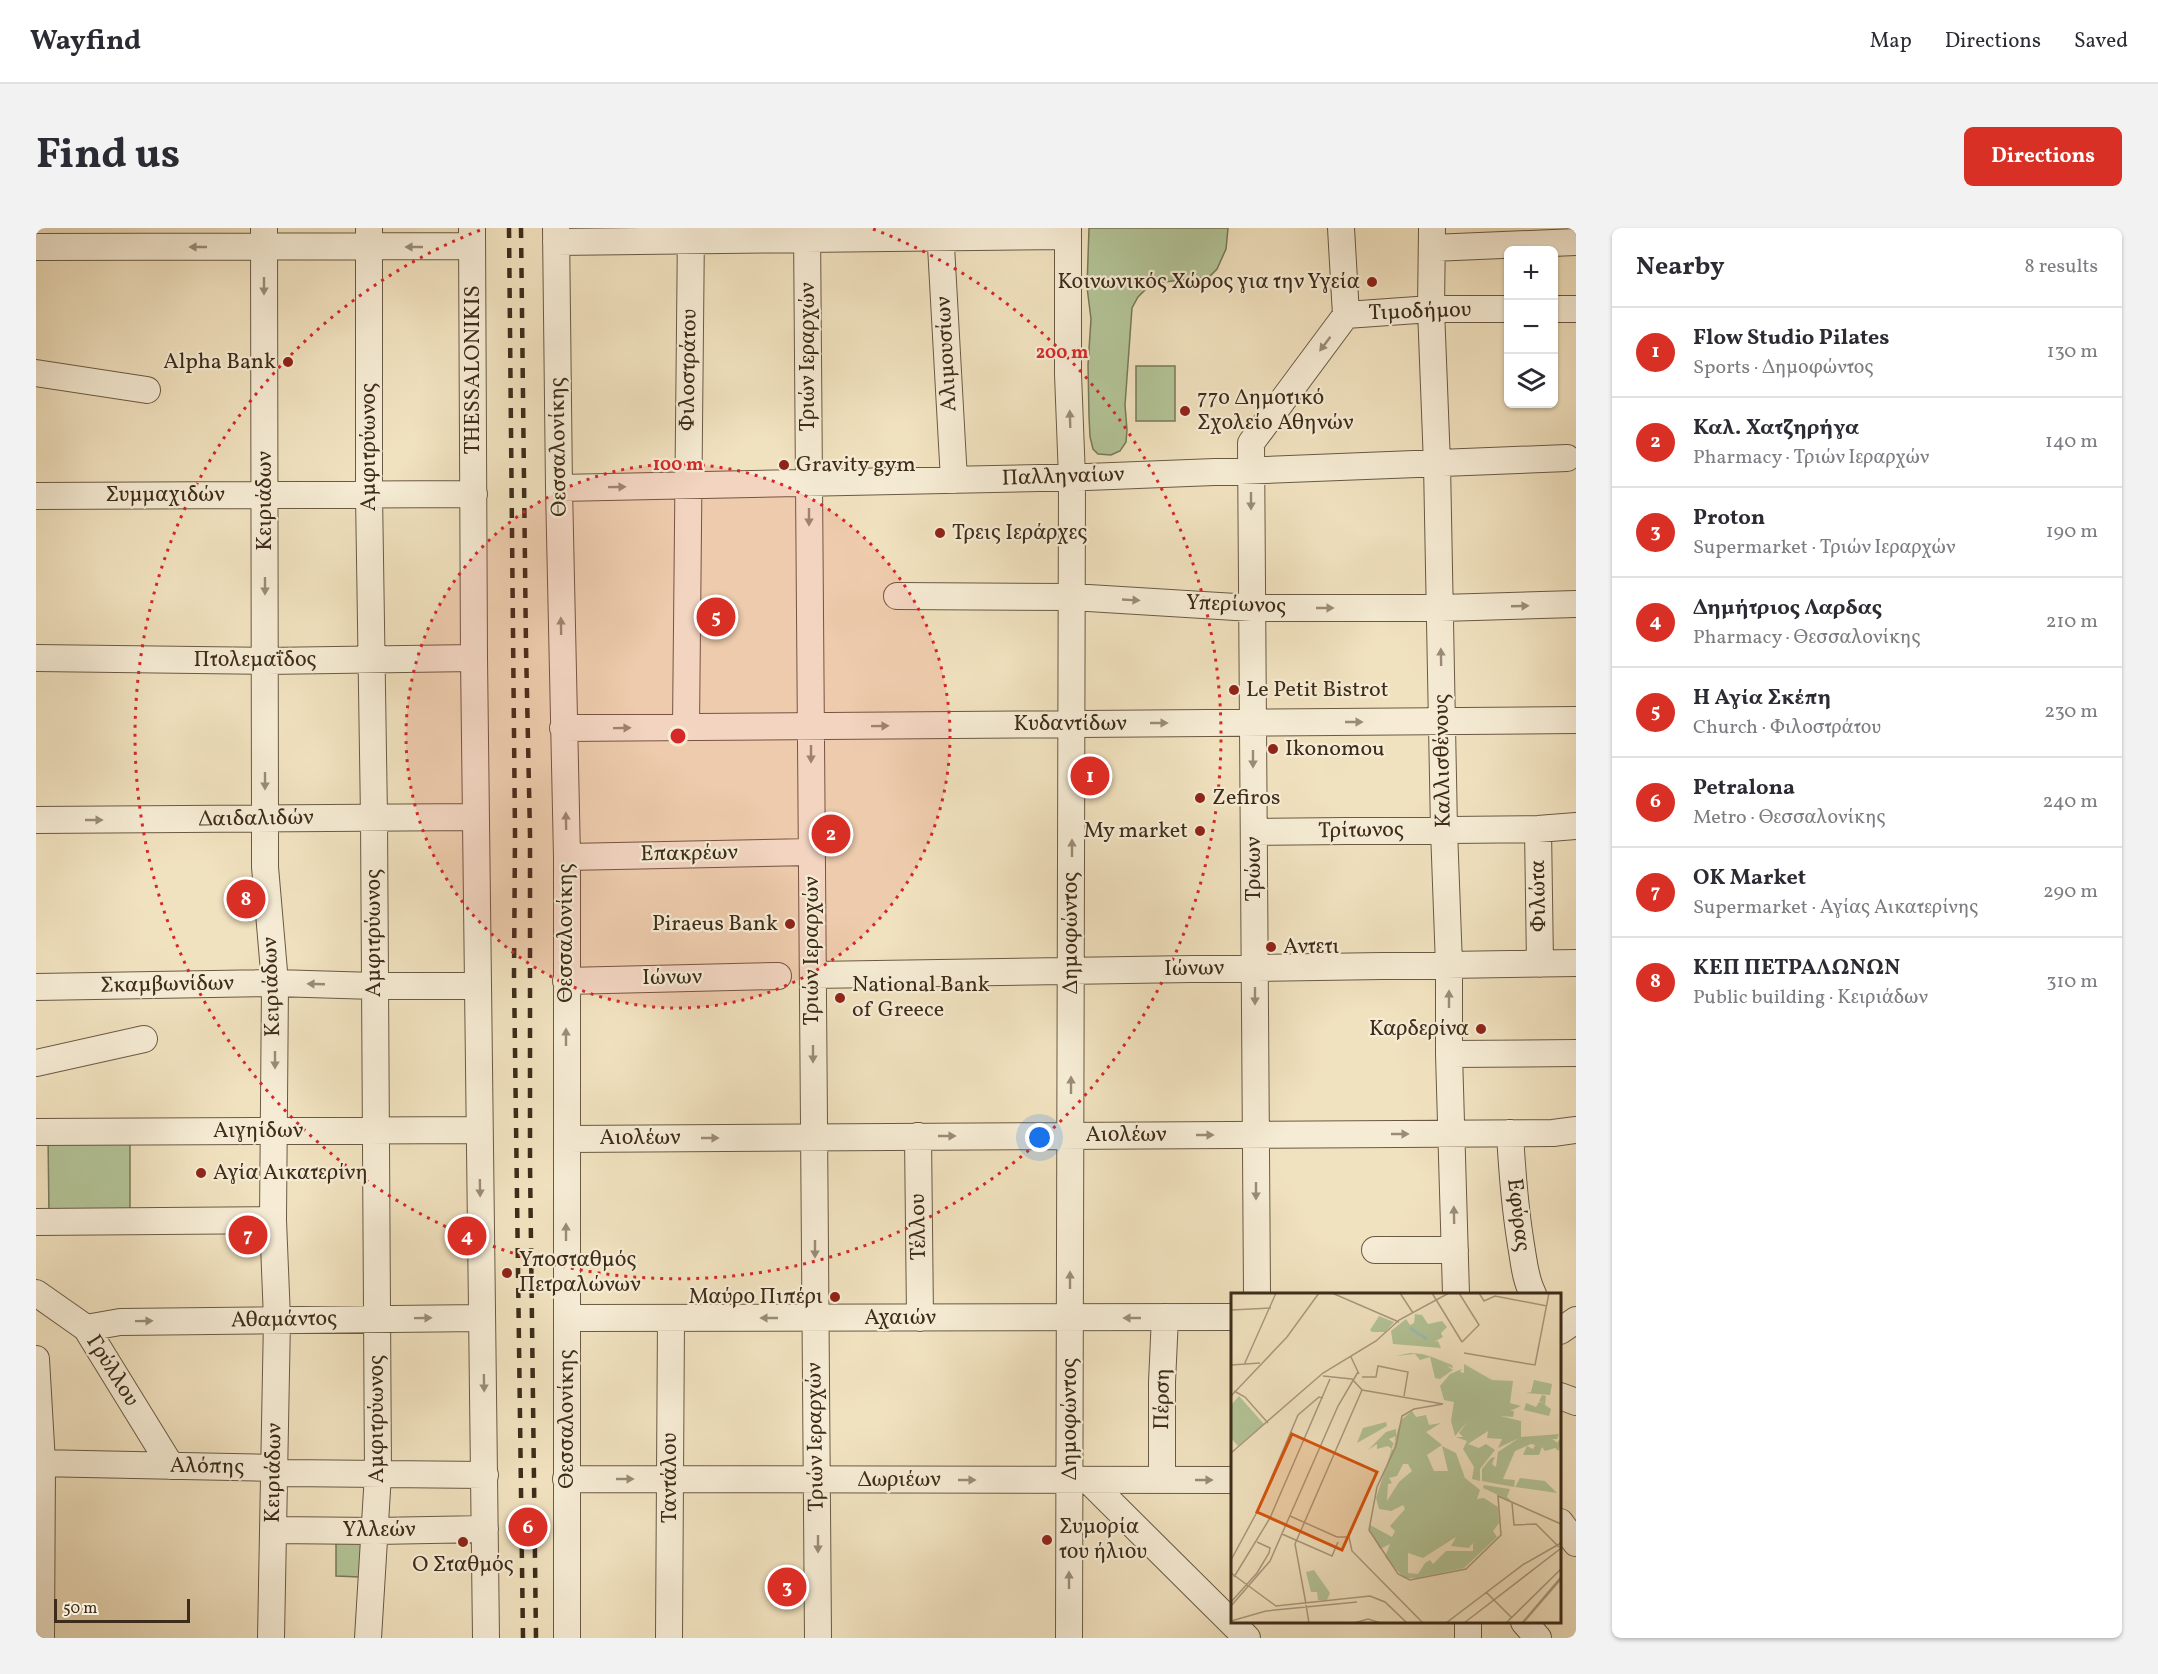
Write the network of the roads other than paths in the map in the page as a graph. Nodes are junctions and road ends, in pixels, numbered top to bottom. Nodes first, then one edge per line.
1 (1341, 228) edge
2 (1068, 232) edge
3 (940, 233) edge
4 (691, 234) edge
5 (807, 234) edge
6 (556, 235) edge
7 (128, 237) edge
8 (264, 237) edge
9 (369, 237) edge
10 (472, 237) edge
11 (1432, 238) edge
12 (1576, 242) edge
13 (36, 248) edge
14 (1431, 309) junction
15 (1504, 309) edge
16 (1558, 309) edge
17 (1576, 309) edge
18 (1346, 315) junction
19 (36, 373) edge
20 (147, 390) dead end
21 (1251, 443) joint
22 (1567, 458) dead end
23 (1437, 464) junction
24 (1251, 471) junction
25 (1072, 478) junction
26 (954, 480) junction
27 (808, 483) junction
28 (688, 485) junction
29 (559, 488) junction
30 (265, 494) junction
31 (369, 494) junction
32 (474, 494) junction
33 (36, 496) edge
34 (897, 596) dead end
35 (1072, 597) junction
36 (1576, 604) edge
37 (1252, 608) junction
38 (1441, 608) junction
39 (36, 658) edge
40 (474, 658) junction
41 (371, 660) junction
42 (266, 661) junction
43 (1576, 720) edge
44 (1442, 721) junction
45 (1253, 723) junction
46 (1072, 724) junction
47 (810, 726) junction
48 (686, 727) junction
49 (563, 728) junction
50 (476, 817) junction
51 (374, 818) junction
52 (265, 819) junction
53 (36, 820) edge
54 (1576, 826) edge
55 (1538, 829) junction
56 (1444, 830) junction
57 (1254, 832) junction
58 (812, 852) junction
59 (567, 857) junction
60 (1576, 963) edge
61 (1540, 964) junction
62 (1449, 965) junction
63 (1254, 968) junction
64 (1071, 971) junction
65 (813, 975) junction
66 (778, 976) dead end
67 (566, 981) junction
68 (275, 983) junction
69 (375, 986) junction
70 (478, 986) junction
71 (36, 987) edge
72 (144, 1040) dead end
73 (1449, 1053) junction
74 (1576, 1053) edge
75 (36, 1063) edge
76 (479, 1130) junction
77 (1576, 1130) edge
78 (274, 1131) junction
79 (375, 1131) junction
80 (36, 1132) edge
81 (1510, 1133) junction
82 (1453, 1134) junction
83 (1256, 1135) junction
84 (918, 1136) junction
85 (1070, 1136) junction
86 (814, 1137) junction
87 (567, 1138) junction
88 (273, 1220) junction
89 (36, 1222) edge
90 (1375, 1250) dead end
91 (1455, 1250) junction
92 (1524, 1291) edge
93 (36, 1293) edge
94 (1257, 1293) edge
95 (1456, 1293) edge
96 (815, 1317) junction
97 (1165, 1317) junction
98 (1231, 1317) edge
99 (482, 1318) junction
100 (567, 1318) junction
101 (671, 1318) junction
102 (920, 1318) junction
103 (1070, 1318) junction
104 (277, 1319) junction
105 (377, 1319) junction
106 (1576, 1320) edge
107 (86, 1328) junction
108 (1561, 1330) edge
109 (36, 1359) edge
110 (1561, 1396) edge
111 (1576, 1402) edge
112 (39, 1463) edge
113 (171, 1466) junction
114 (275, 1468) junction
115 (378, 1474) junction
116 (485, 1476) junction
117 (566, 1479) junction
118 (670, 1479) junction
119 (817, 1479) junction
120 (1079, 1480) junction
121 (1162, 1480) junction
122 (1231, 1480) edge
123 (1561, 1523) edge
124 (484, 1529) junction
125 (273, 1530) junction
126 (375, 1531) junction
127 (1576, 1543) edge
128 (1231, 1623) edge
129 (1231, 1623) edge
130 (1525, 1623) edge
131 (41, 1638) edge
132 (271, 1638) edge
133 (368, 1638) edge
134 (486, 1638) edge
135 (567, 1638) edge
136 (669, 1638) edge
137 (818, 1638) edge
138 (1069, 1638) edge
139 (1247, 1638) edge
140 (1538, 1638) edge

1 - 18 street
2 - 3 street
25 -> 2 street, Δημοφώντος
3 - 5 street
3 - 26 street, Αλιμουσίων
4 - 5 street
4 - 6 street
4 - 28 street, Φιλοστράτου
5 - 27 street, Τριών Ιεραρχών
6 - 29 street, Θεσσαλονίκης
8 -> 7 street
7 - 13 street
8 - 9 street
8 -> 30 street, Κειριάδων
10 -> 9 street
9 - 31 street, Αμφιτρύωνος
10 - 32 street, THESSALONIKIS
11 - 12 street
11 - 14 street, Καλλισθένους
14 - 15 street, Τιμοδήμου
14 - 18 street, Τιμοδήμου
14 - 23 street, Καλλισθένους
16 - 17 street
18 -> 21 street, Τιμοδήμου
19 - 20 street
21 - 24 street, Τρώων
22 - 23 street, Παλληναίων
23 - 24 street, Παλληναίων
23 - 38 street, Καλλισθένους
24 - 25 street, Παλληναίων
24 -> 37 street, Τρώων
25 - 26 street, Παλληναίων
25 - 35 street, Δημοφώντος
26 - 27 street, Παλληναίων
27 - 28 street, Παλληναίων
27 -> 47 street, Τριών Ιεραρχών
29 -> 28 street, Παλληναίων
28 - 48 street, Φιλοστράτου
49 -> 29 street, Θεσσαλονίκης
30 - 31 street, Συμμαχιδών
30 - 33 street, Συμμαχιδών
30 -> 42 street, Κειριάδων
31 - 32 street, Συμμαχιδών
31 - 41 street, Αμφιτρύωνος
32 - 40 street
34 - 35 street, Υπερίωνος
35 -> 37 street, Υπερίωνος
35 - 46 street, Δημοφώντος
38 -> 36 street, Υπερίωνος
37 -> 38 street, Υπερίωνος
37 - 45 street, Τρώων
44 -> 38 street, Καλλισθένους
39 - 42 street, Πτολεμαΐδος
40 - 41 street, Πτολεμαΐδος
40 - 50 street
41 - 42 street, Πτολεμαΐδος
41 - 51 street, Αμφιτρύωνος
42 -> 52 street, Κειριάδων
43 - 44 street, Κυδαντίδων
45 -> 44 street, Κυδαντίδων
44 - 56 street, Καλλισθένους
46 -> 45 street, Κυδαντίδων
45 -> 57 street, Τρώων
47 -> 46 street, Κυδαντίδων
64 -> 46 street, Δημοφώντος
47 - 48 street, Κυδαντίδων
47 -> 58 street, Τριών Ιεραρχών
49 -> 48 street, Κυδαντίδων
59 -> 49 street, Θεσσαλονίκης
50 - 51 street, Δαιδαλιδών
50 - 70 street
51 - 52 street, Δαιδαλιδών
51 - 69 street, Αμφιτρύωνος
53 -> 52 street, Δαιδαλιδών
52 - 68 street, Κειριάδων
54 - 55 street, Τρίτωνος
55 - 56 street, Τρίτωνος
55 - 61 street, Φιλώτα
56 - 57 street, Τρίτωνος
56 - 62 street, Καλλισθένους
57 - 63 street, Τρώων
58 - 59 street, Επακρέων
58 - 65 street, Τριών Ιεραρχών
59 - 67 street, Θεσσαλονίκης
60 - 61 street, Ιώνων
61 - 62 street, Ιώνων
62 - 63 street, Ιώνων
73 -> 62 street, Καλλισθένους
63 - 64 street, Ιώνων
63 -> 83 street, Τρώων
64 - 65 street, Ιώνων
85 -> 64 street, Δημοφώντος
65 -> 86 street, Τριών Ιεραρχών
66 - 67 street, Ιώνων
87 -> 67 street, Θεσσαλονίκης
69 -> 68 street, Σκαμβωνίδων
68 - 71 street, Σκαμβωνίδων
68 -> 78 street, Κειριάδων
69 - 70 street, Σκαμβωνίδων
69 - 79 street, Αμφιτρύωνος
70 - 76 street
72 - 75 street
73 - 74 street
73 - 82 street, Καλλισθένους
76 - 79 street, Αιγηίδων
76 -> 99 street
77 - 81 street, Αιολέων
78 - 79 street, Αιγηίδων
78 - 80 street, Αιγηίδων
78 - 88 street, Κειριάδων
79 - 105 street, Αμφιτρύωνος
81 - 82 street, Αιολέων
81 - 92 street, Εφύρας
83 -> 82 street, Αιολέων
91 -> 82 street, Καλλισθένους
85 -> 83 street, Αιολέων
83 -> 94 street, Τρώων
84 -> 85 street, Αιολέων
84 - 86 street, Αιολέων
84 - 102 street, Τέλλου
103 -> 85 street, Δημοφώντος
87 -> 86 street, Αιολέων
86 -> 96 street, Τριών Ιεραρχών
100 -> 87 street, Θεσσαλονίκης
88 - 89 street
88 - 104 street, Κειριάδων
90 - 91 street
91 - 95 street, Καλλισθένους
93 - 107 street, Γρύλλου
96 -> 101 street, Αχαιών
96 - 102 street, Αχαιών
96 - 119 street, Τριών Ιεραρχών
97 - 98 street, Αχαιών
97 -> 103 street, Αχαιών
97 - 121 street, Πέρση
105 -> 99 street, Αθαμάντος
99 -> 116 street
100 - 101 street, Αχαιών
100 - 117 street, Θεσσαλονίκης
101 - 118 street, Ταντάλου
102 - 103 street, Αχαιών
103 - 120 street, Δημοφώντος
104 - 105 street, Αθαμάντος
107 -> 104 street, Αθαμάντος
104 - 114 street, Κειριάδων
105 - 115 street, Αμφιτρύωνος
106 - 108 street
107 - 113 street, Γρύλλου
109 - 112 street
110 - 111 street
112 - 113 street, Αλόπης
112 - 131 street
113 - 114 street, Αλόπης
114 - 115 street, Αλόπης
114 - 125 street, Κειριάδων
115 - 116 street, Αλόπης
115 - 126 street, Αμφιτρύωνος
116 - 124 street
117 -> 118 street, Δωριέων
117 - 135 street, Θεσσαλονίκης
118 - 119 street, Δωριέων
118 - 136 street, Ταντάλου
119 -> 120 street, Δωριέων
119 -> 137 street, Τριών Ιεραρχών
120 - 121 street, Δωριέων
120 - 128 street
138 -> 120 street, Δημοφώντος
121 -> 122 street, Δωριέων
123 - 127 street
124 - 126 street, Υλλεών
124 - 134 street
125 - 126 street, Υλλεών
125 - 132 street, Κειριάδων
126 - 133 street, Αμφιτρύωνος
129 - 139 street
130 - 140 street

